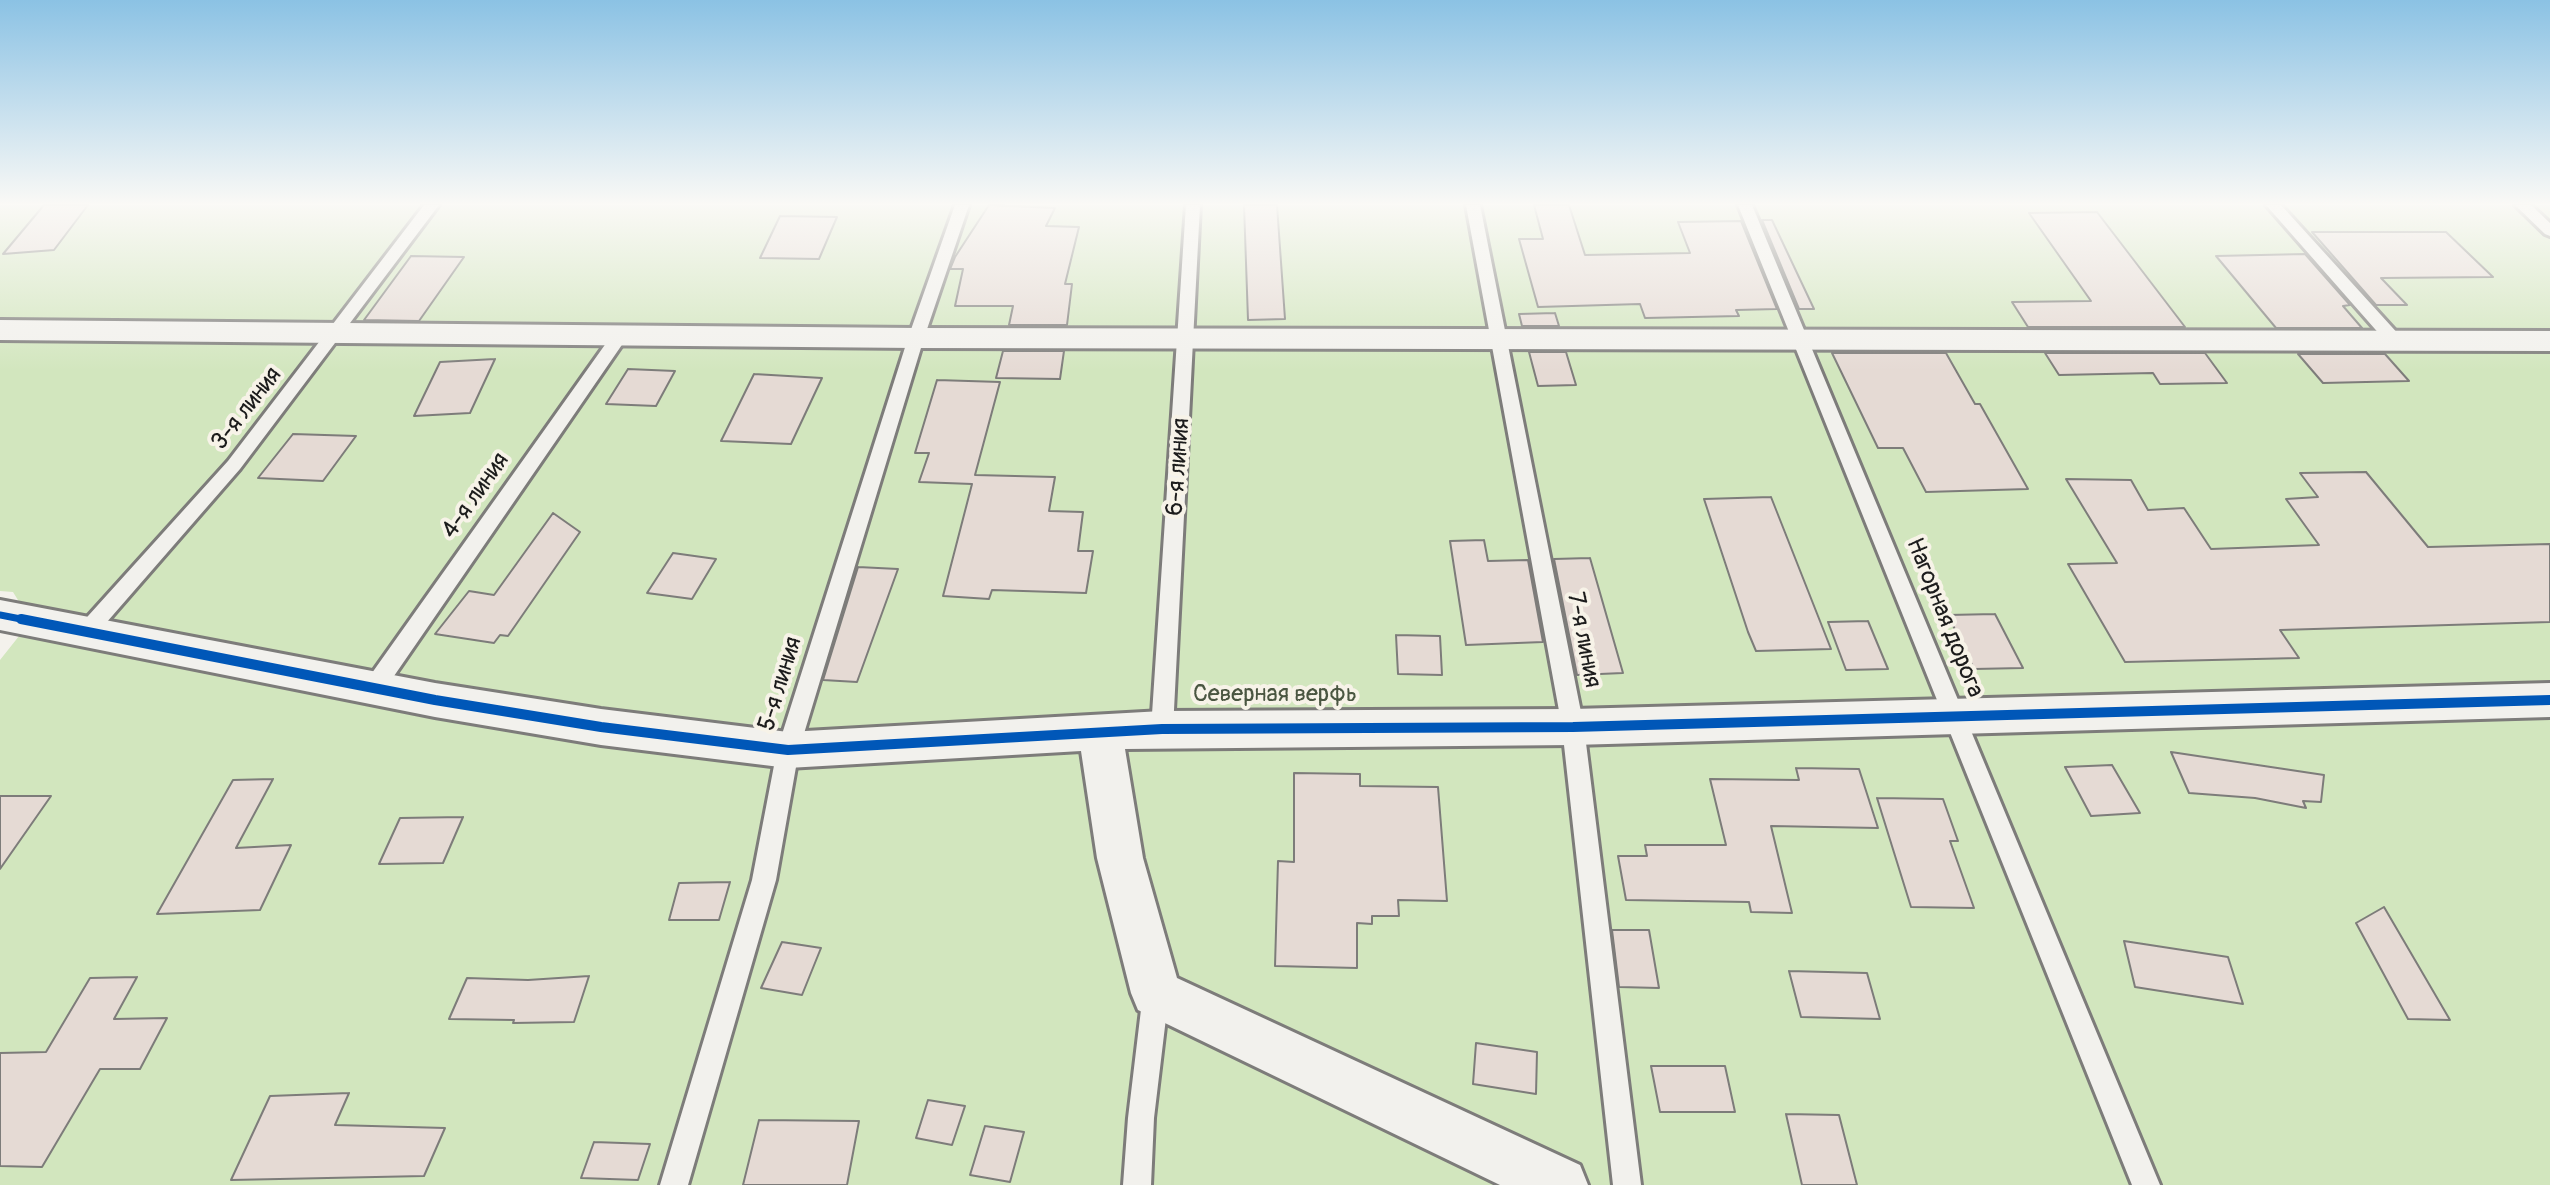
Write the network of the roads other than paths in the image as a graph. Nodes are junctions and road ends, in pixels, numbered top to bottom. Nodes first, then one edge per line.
1 (391, 260) edge
2 (943, 260) edge
3 (1191, 260) edge
4 (1484, 260) edge
5 (1768, 260) edge
6 (2323, 260) edge
7 (0, 330) edge
8 (337, 333) junction
9 (620, 336) junction
10 (916, 338) junction
11 (1187, 339) junction
12 (1500, 340) junction
13 (1801, 340) junction
14 (2395, 341) junction
15 (2550, 341) edge
16 (0, 615) edge
17 (86, 632) junction
18 (375, 686) junction
19 (2550, 700) edge
20 (1956, 716) junction
21 (1573, 727) junction
22 (1162, 729) junction
23 (1100, 732) junction
24 (788, 750) junction
25 (1156, 993) junction
26 (674, 1185) edge
27 (1137, 1185) edge
28 (1560, 1185) edge
29 (1627, 1185) edge
30 (2146, 1185) edge

1 - 8 lane, 3-я линия
2 - 10 lane, 5-я линия
3 - 11 lane, 6-я линия
4 - 12 lane, 7-я линия
5 - 13 lane, Нагорная дорога
6 - 14 lane
7 - 8 street
8 - 9 street
8 - 17 lane, 3-я линия
9 - 10 street
9 - 18 lane, 4-я линия
10 - 11 street
10 - 24 lane, 5-я линия
11 - 12 street
11 - 22 lane, 6-я линия
12 - 13 street
12 - 21 lane, 7-я линия
13 - 14 street
13 - 20 lane, Нагорная дорога
14 - 15 street
16 - 17 street
17 - 18 street
18 - 24 street
19 - 20 street
20 - 21 street
20 - 30 lane, Нагорная дорога
21 - 22 street
21 - 29 lane, 7-я линия
22 - 23 street
23 - 24 street
23 - 25 street
24 - 26 lane, 5-я линия
25 - 27 lane
25 - 28 street

